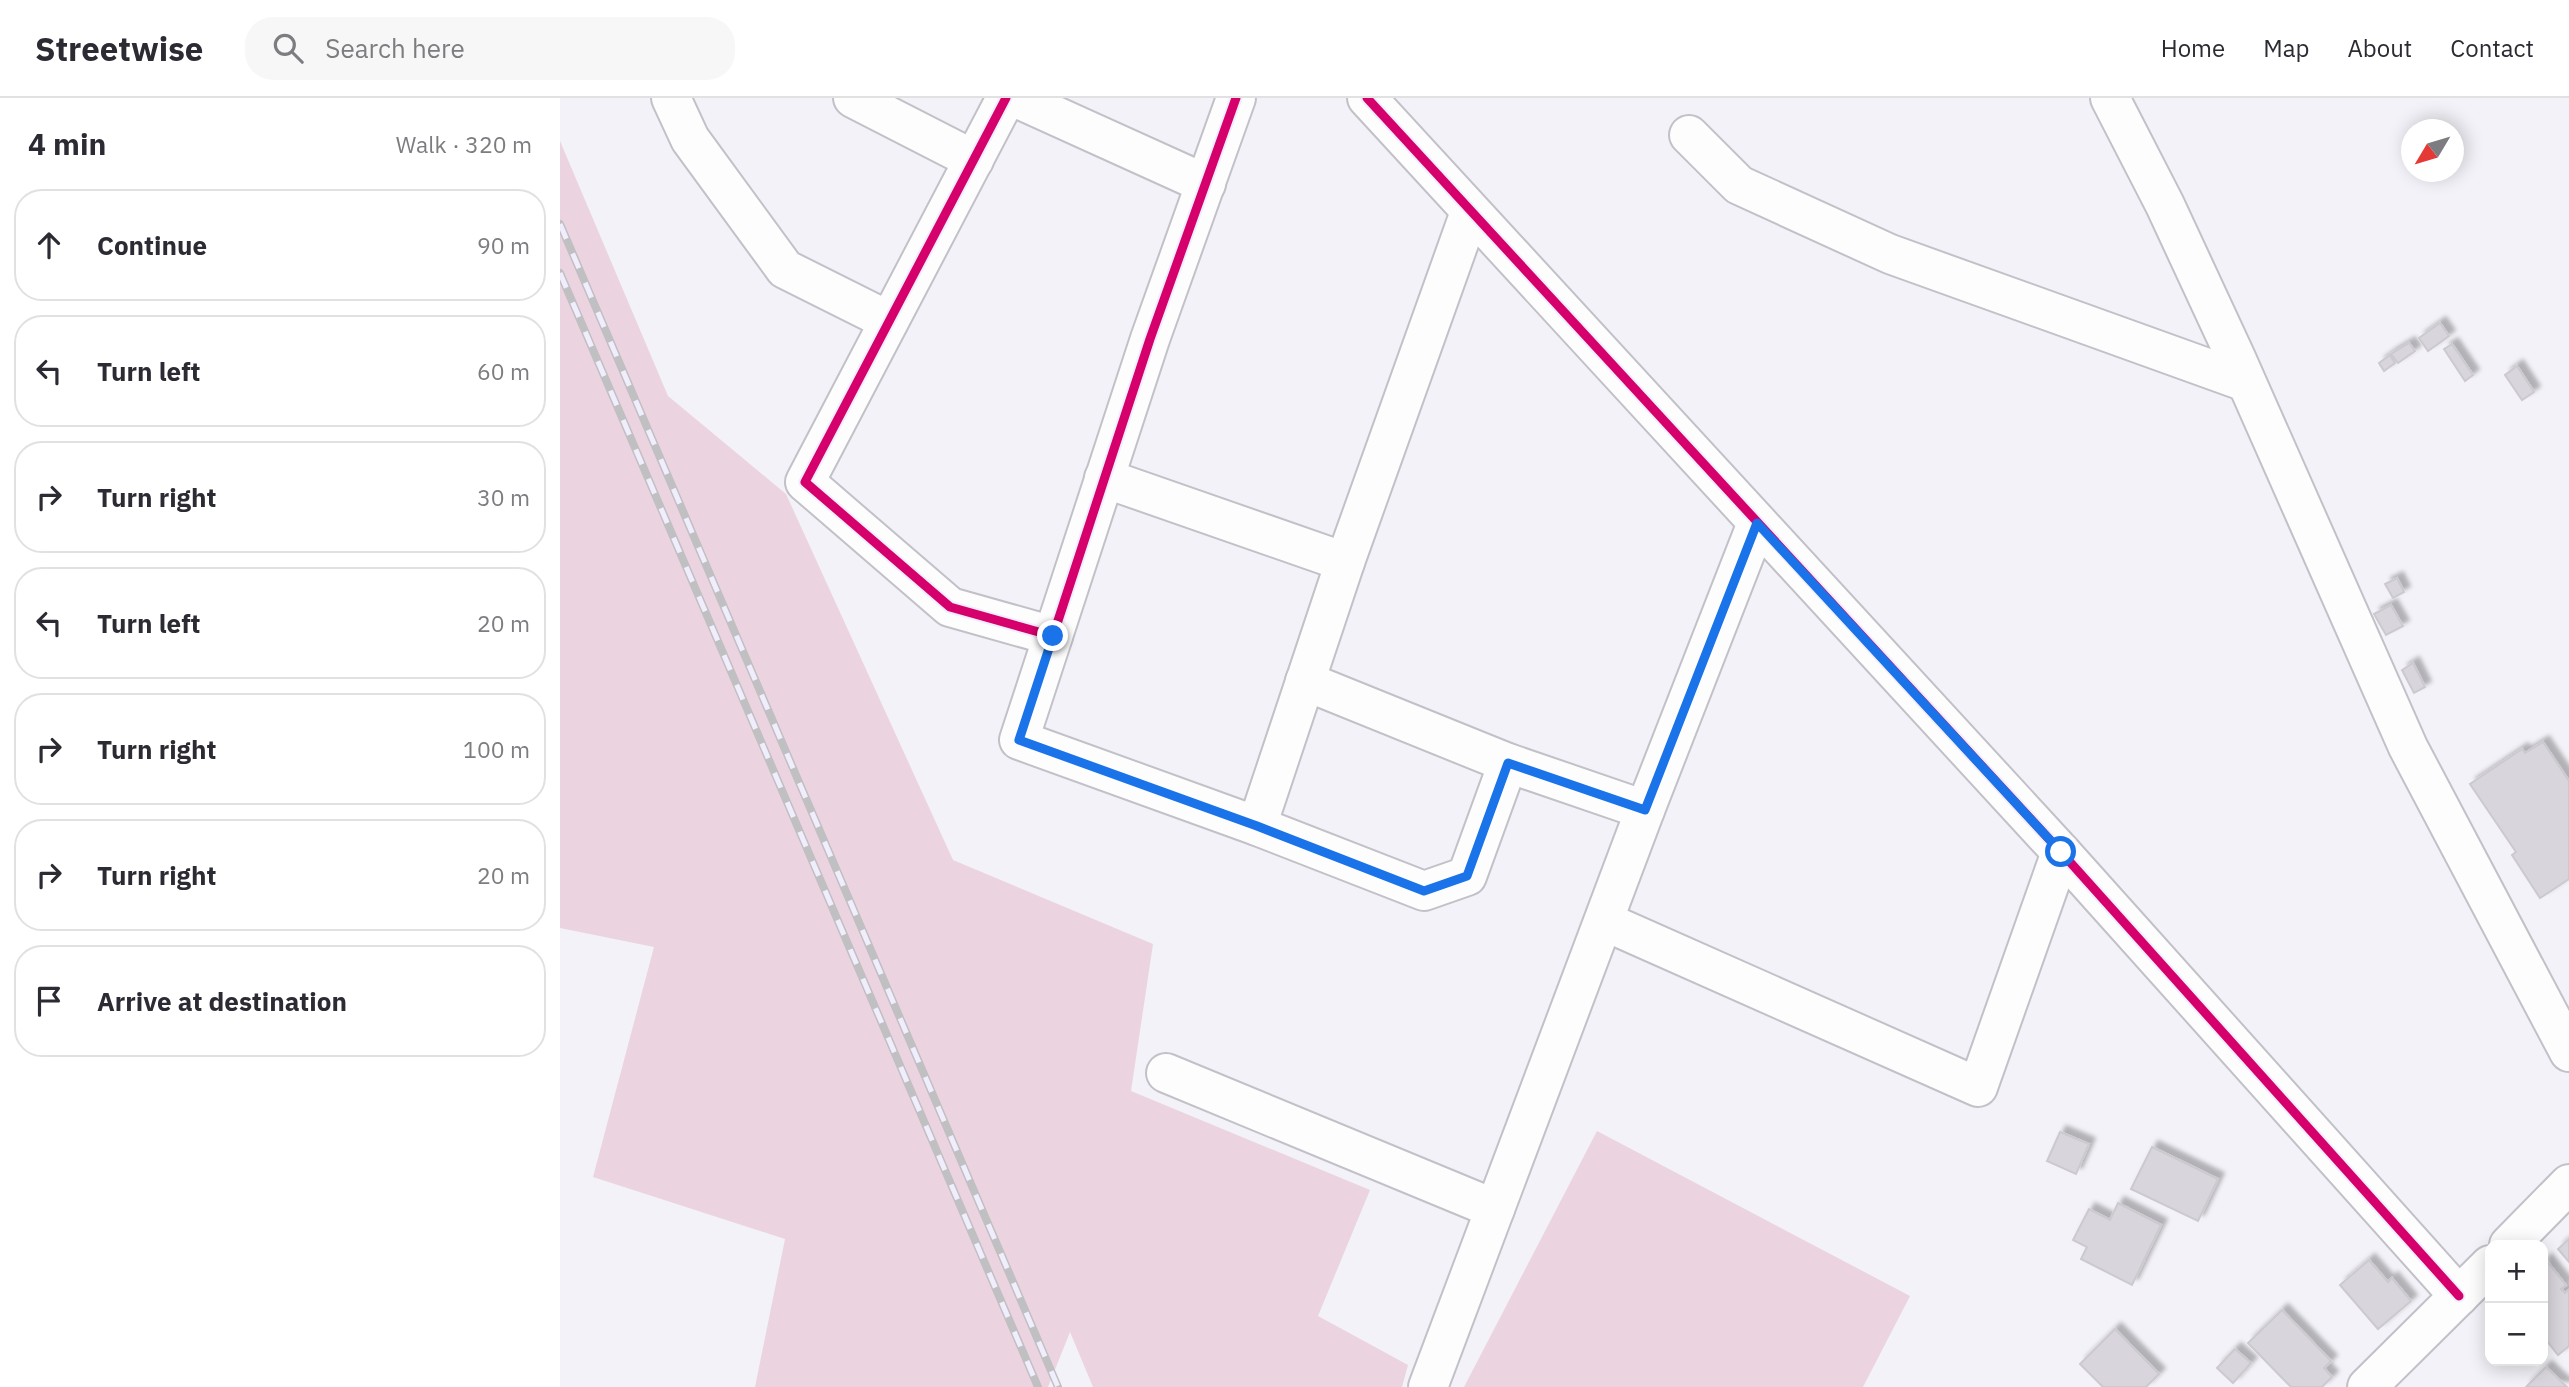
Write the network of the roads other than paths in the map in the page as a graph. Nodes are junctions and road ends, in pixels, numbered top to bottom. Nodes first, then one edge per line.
1 (671, 98) edge
2 (853, 98) edge
3 (1006, 98) edge
4 (1016, 98) edge
5 (1236, 98) edge
6 (1367, 98) edge
7 (2110, 98) edge
8 (1689, 135) dead end
9 (974, 160) junction
10 (1206, 184) junction
11 (1470, 212) junction
12 (889, 321) junction
13 (2246, 382) junction
14 (1104, 478) junction
15 (1757, 523) junction
16 (1345, 562) junction
17 (1053, 636) junction
18 (1305, 681) junction
19 (1508, 763) junction
20 (1645, 810) junction
21 (1257, 826) junction
22 (2061, 852) junction
23 (1604, 921) junction
24 (2569, 1052) edge
25 (1166, 1073) dead end
26 (2569, 1184) edge
27 (1495, 1209) junction
28 (2514, 1240) edge
29 (2485, 1270) edge
30 (2459, 1296) junction
31 (1428, 1387) edge
32 (2367, 1387) edge

1 - 12 street
2 - 9 street
3 - 9 street
4 - 10 street
5 - 10 street
6 - 11 street
7 - 13 street
8 - 13 street
9 - 12 street
10 - 14 street
11 - 15 street
11 - 16 street
12 - 17 street
13 - 24 street
14 - 16 street
14 - 17 street
15 - 20 street
15 - 22 street
16 - 18 street
17 - 21 street
18 - 19 street
18 - 21 street
19 - 20 street
19 - 21 street
20 - 23 street
22 - 23 street
22 - 30 street
23 - 27 street
25 - 27 street
26 - 28 street
27 - 31 street
29 - 30 street
30 - 32 street

